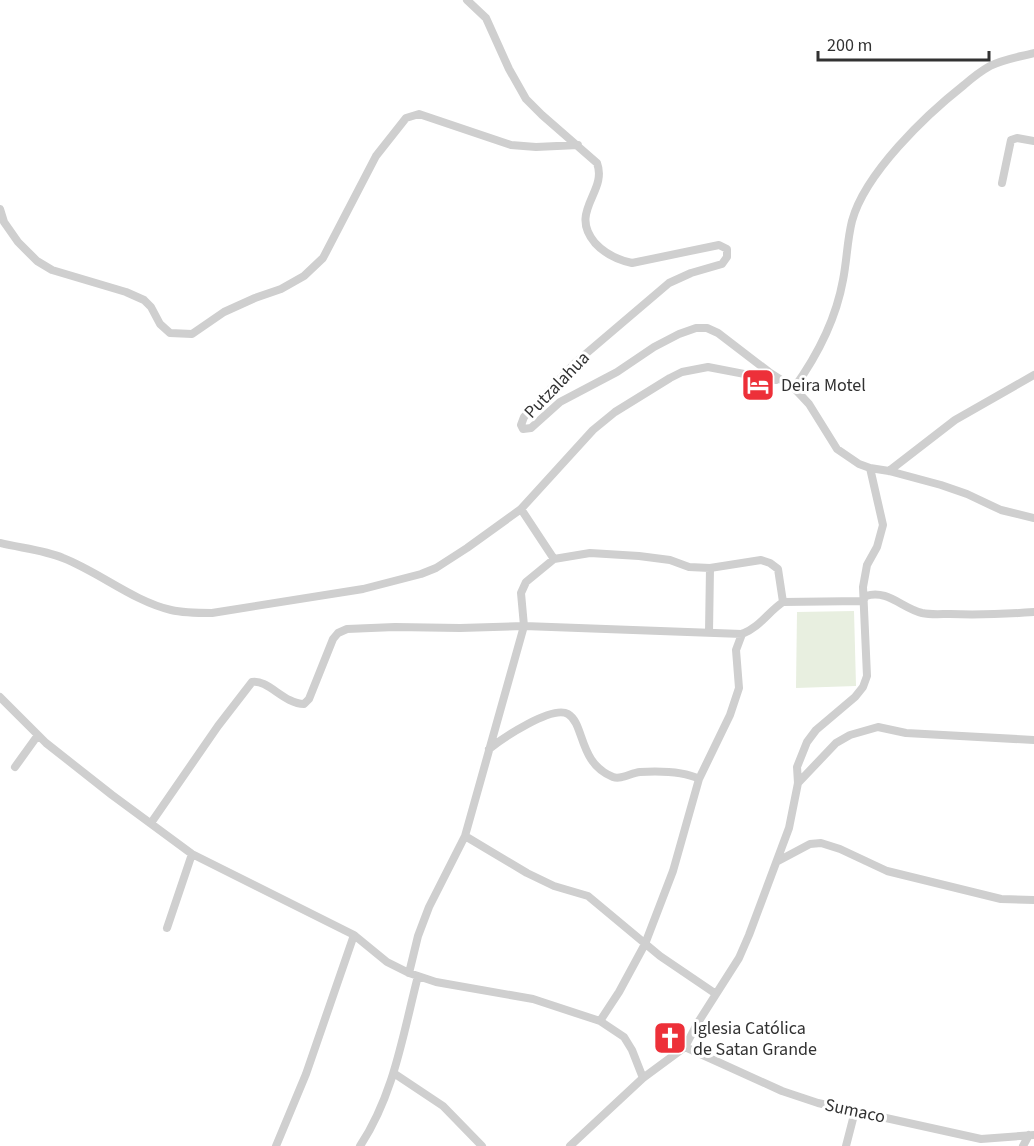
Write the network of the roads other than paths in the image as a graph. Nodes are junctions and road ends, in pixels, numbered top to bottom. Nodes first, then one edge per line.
1 (467, 0) edge
2 (1034, 53) edge
3 (1034, 141) edge
4 (578, 145) junction
5 (1002, 183) dead end
6 (0, 209) edge
7 (1034, 375) edge
8 (783, 381) junction
9 (794, 388) junction
10 (870, 468) junction
11 (889, 471) junction
12 (521, 509) junction
13 (1034, 518) edge
14 (0, 543) edge
15 (554, 559) junction
16 (710, 568) junction
17 (862, 601) junction
18 (783, 602) junction
19 (1034, 612) edge
20 (524, 626) junction
21 (709, 632) junction
22 (724, 633) junction
23 (742, 634) junction
24 (736, 650) junction
25 (0, 697) edge
26 (38, 735) junction
27 (1034, 740) edge
28 (489, 749) junction
29 (15, 767) dead end
30 (699, 779) junction
31 (798, 783) junction
32 (152, 824) junction
33 (465, 836) junction
34 (192, 854) junction
35 (778, 861) junction
36 (1034, 900) edge
37 (167, 928) dead end
38 (354, 935) junction
39 (645, 944) junction
40 (409, 974) junction
41 (418, 976) junction
42 (716, 994) junction
43 (600, 1021) junction
44 (685, 1047) junction
45 (395, 1074) junction
46 (643, 1078) junction
47 (855, 1111) junction
48 (1031, 1135) edge
49 (276, 1146) edge
50 (360, 1146) edge
51 (482, 1146) edge
52 (570, 1146) edge
53 (846, 1146) edge
54 (1023, 1146) edge

1 - 4 street, Putzalahua
2 - 9 street
3 - 5 street
4 - 6 street
4 - 8 street, Putzalahua
7 - 11 street
8 - 9 street, Putzalahua
8 - 12 street
9 - 10 street, Putzalahua
10 - 11 street, Putzalahua
10 - 17 street
11 - 13 street, Putzalahua
12 - 14 street
12 - 15 street
15 - 16 street
15 - 20 street
16 - 18 street
16 - 21 street
17 - 18 street
17 - 19 street
17 - 31 street
18 - 23 street
20 - 21 street
20 - 28 street
20 - 32 street
21 - 22 street
22 - 23 street
22 - 24 street
23 - 24 street
24 - 30 street
25 - 26 street
26 - 29 street
26 - 32 street
27 - 31 street
28 - 30 street
28 - 33 street
30 - 39 street
31 - 35 street
32 - 34 street
33 - 39 street
33 - 40 street
34 - 37 street
34 - 38 street
35 - 36 street
35 - 42 street
38 - 40 street
38 - 49 street
39 - 42 street
39 - 43 street
40 - 41 street
41 - 43 street
41 - 45 street
42 - 44 street
43 - 46 street
44 - 46 street
44 - 47 street, Sumaco
45 - 50 street
45 - 51 street
46 - 52 street
47 - 48 street, Sumaco
47 - 53 street
48 - 54 street

